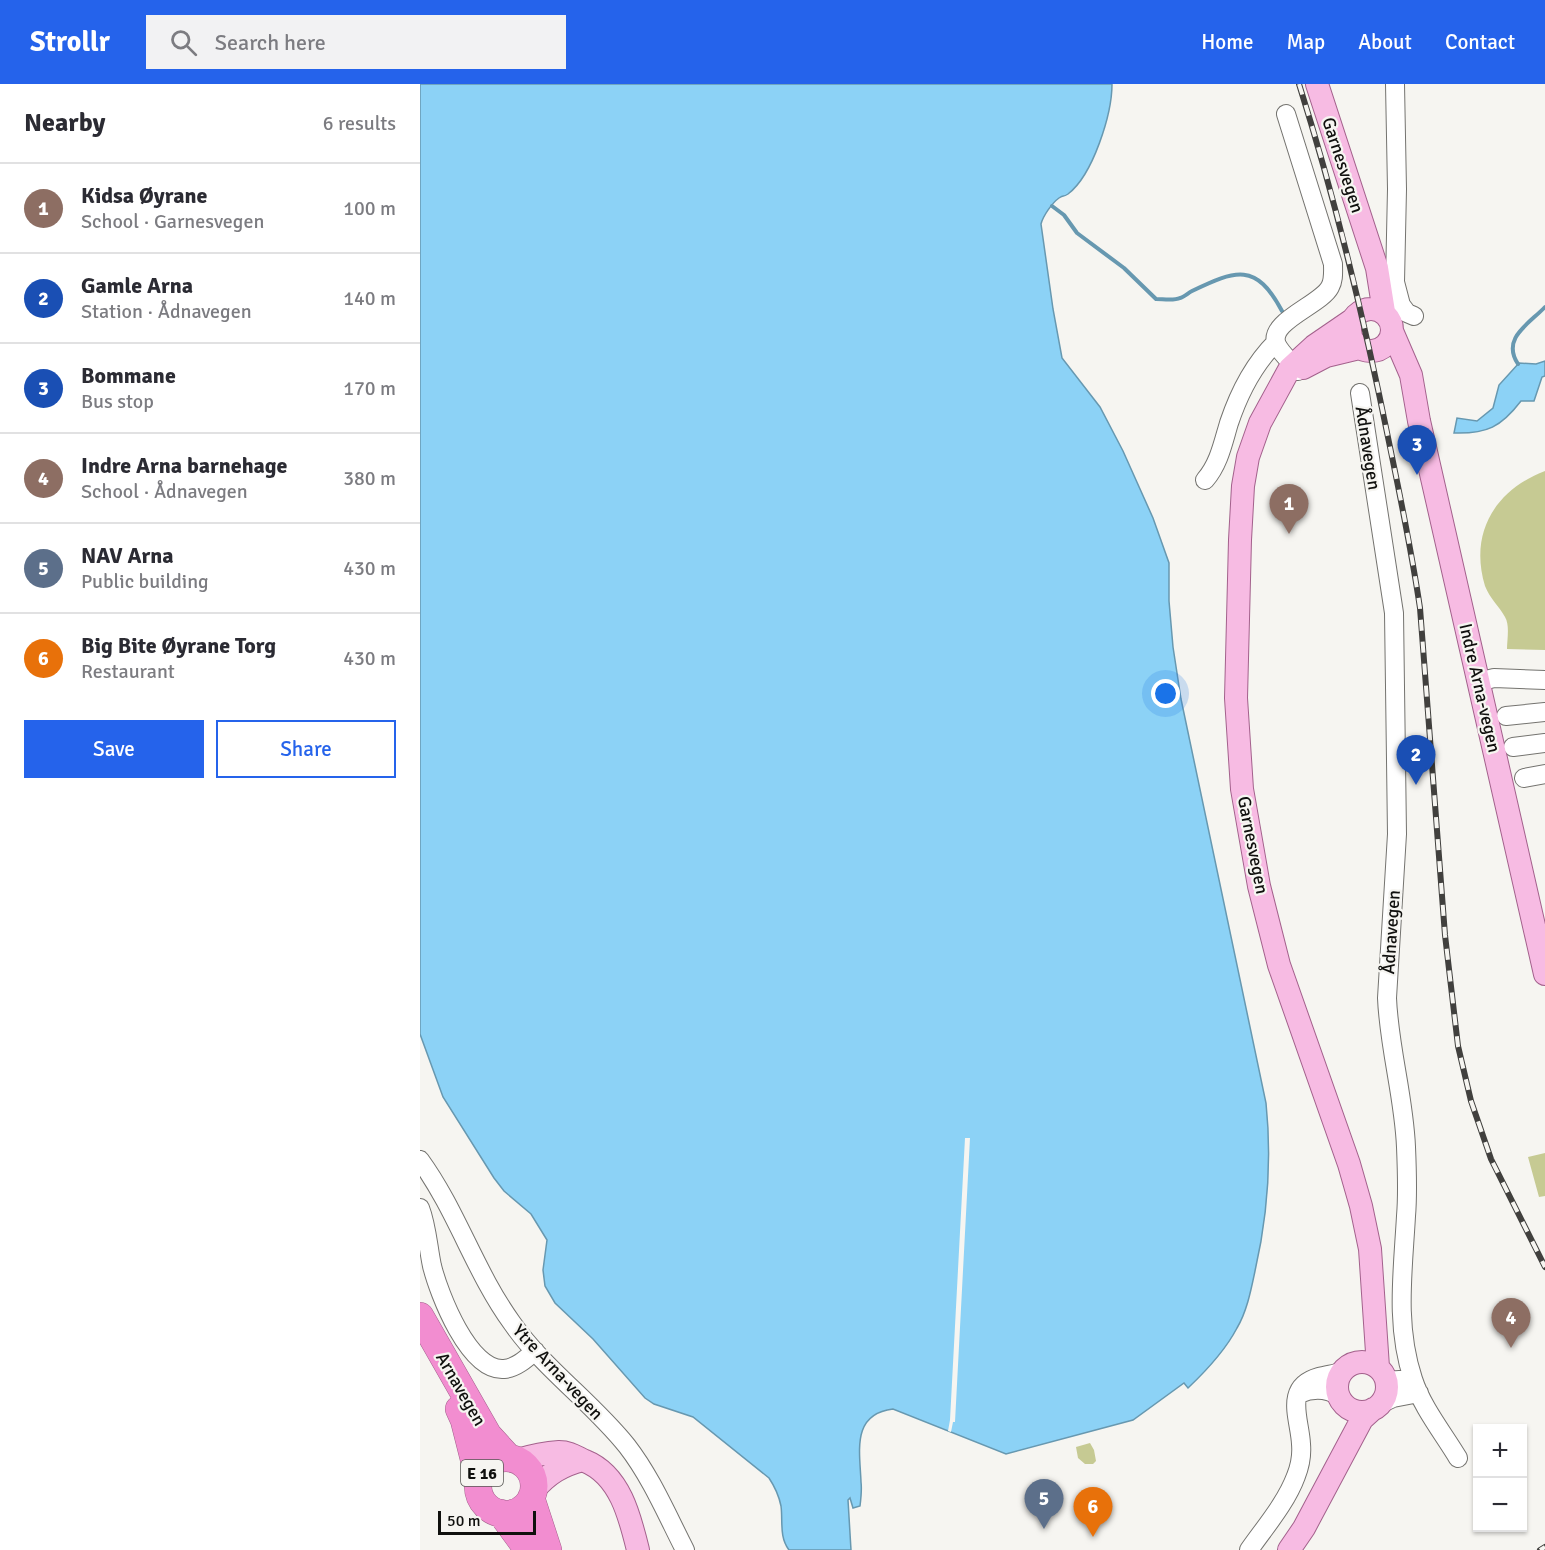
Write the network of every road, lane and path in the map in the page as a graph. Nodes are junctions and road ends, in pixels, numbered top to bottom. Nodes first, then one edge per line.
1 (1317, 84) edge
2 (1395, 84) edge
3 (1286, 114) dead end
4 (1369, 246) junction
5 (1356, 316) junction
6 (1414, 316) dead end
7 (1388, 322) junction
8 (1276, 342) junction
9 (1366, 349) junction
10 (1291, 373) junction
11 (1360, 393) dead end
12 (1415, 402) junction
13 (1205, 480) dead end
14 (1545, 680) edge
15 (1478, 682) junction
16 (1545, 712) edge
17 (1506, 716) dead end
18 (1545, 743) edge
19 (1513, 747) dead end
20 (1545, 774) edge
21 (1524, 778) dead end
22 (1545, 974) edge
23 (420, 1160) edge
24 (420, 1208) edge
25 (1373, 1300) junction
26 (420, 1316) edge
27 (420, 1340) edge
28 (535, 1351) junction
29 (1348, 1368) junction
30 (1382, 1374) junction
31 (1416, 1386) junction
32 (1298, 1395) junction
33 (1341, 1400) junction
34 (1377, 1407) junction
35 (1458, 1458) dead end
36 (513, 1459) junction
37 (583, 1460) junction
38 (479, 1479) junction
39 (1328, 1481) junction
40 (533, 1494) junction
41 (501, 1513) junction
42 (528, 1550) edge
43 (548, 1550) edge
44 (638, 1550) edge
45 (685, 1550) edge
46 (1249, 1550) edge
47 (1289, 1550) edge

1 - 4 main road, Garnesvegen
2 - 6 street
3 - 8 street
4 - 5 main road, Garnesvegen
4 - 7 main road, Garnesvegen
5 - 7 main road
5 - 9 main road
5 - 10 main road, Garnesvegen
7 - 9 main road
7 - 12 main road, Indre Arna-vegen
8 - 10 street
8 - 13 street
9 - 10 main road
9 - 12 main road, Indre Arna-vegen
10 - 25 main road, Garnesvegen
11 - 31 street, Ådnavegen
12 - 15 main road, Indre Arna-vegen
14 - 15 street
15 - 22 main road, Indre Arna-vegen
16 - 17 street
18 - 19 street
20 - 21 street
23 - 28 street, Ytre Arna-vegen
24 - 28 street
25 - 29 main road, Garnesvegen
25 - 30 main road, Garnesvegen
26 - 36 highway, Arnavegen / E 16
27 - 38 highway, Arnavegen / E 16
28 - 45 street, Ytre Arna-vegen
29 - 30 main road
29 - 32 street
29 - 33 main road
30 - 31 street
30 - 34 main road
31 - 34 street
31 - 35 street, Ådnavegen
32 - 33 street
32 - 46 street
33 - 34 main road
33 - 39 main road
34 - 39 main road
36 - 37 main road
36 - 38 highway, E 16
36 - 40 highway, E 16
37 - 40 main road
37 - 44 main road
38 - 41 highway, E 16
39 - 47 main road
40 - 41 highway, E 16
40 - 43 highway, E 16
41 - 42 highway, E 16

